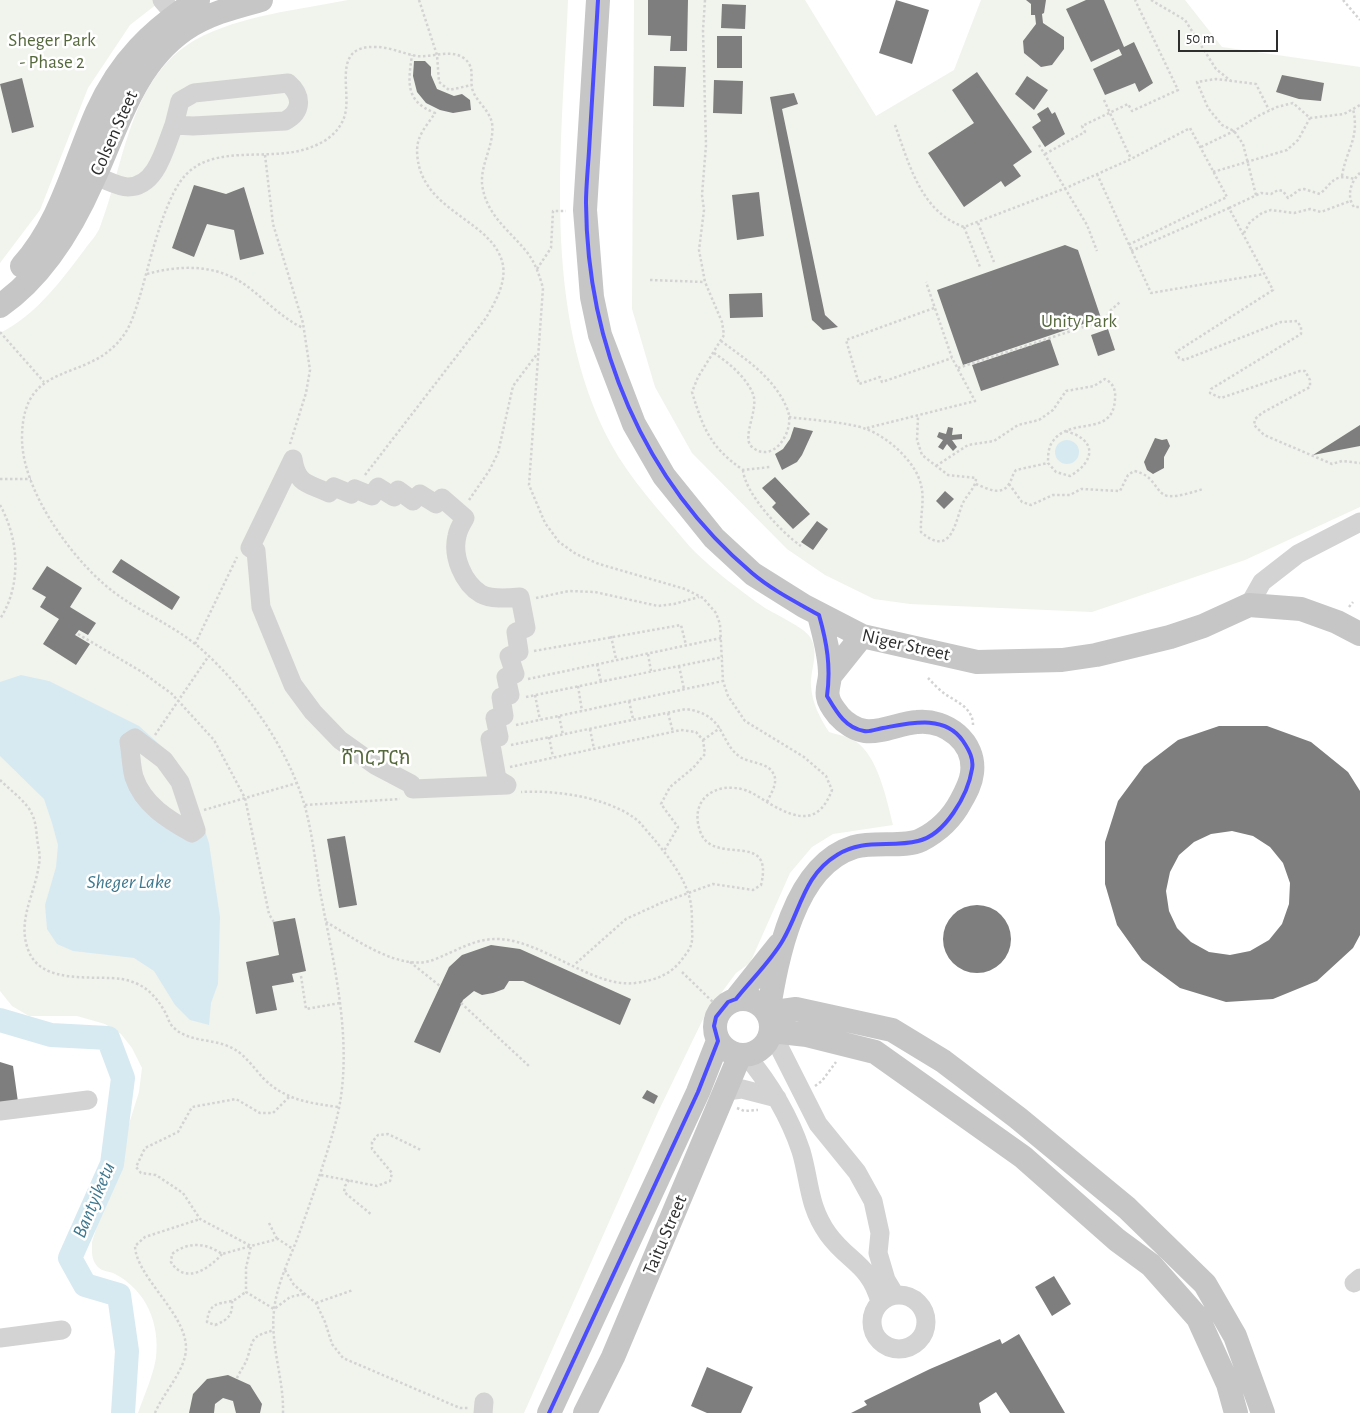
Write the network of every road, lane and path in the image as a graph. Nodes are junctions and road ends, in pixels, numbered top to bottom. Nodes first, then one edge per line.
1 (198, 0) edge
2 (262, 0) edge
3 (419, 0) edge
4 (598, 0) edge
5 (705, 0) edge
6 (1134, 0) edge
7 (1151, 0) edge
8 (1343, 0) edge
9 (174, 15) edge
10 (1360, 20) edge
11 (412, 54) junction
12 (437, 56) junction
13 (1232, 82) junction
14 (472, 84) junction
15 (1104, 100) dead end
16 (1360, 105) edge
17 (1353, 109) junction
18 (1270, 110) junction
19 (1110, 113) junction
20 (1310, 118) junction
21 (174, 125) junction
22 (895, 125) dead end
23 (1234, 131) junction
24 (1039, 144) dead end
25 (1200, 148) junction
26 (1045, 154) junction
27 (266, 156) junction
28 (1131, 159) junction
29 (1249, 161) junction
30 (1213, 172) junction
31 (1360, 173) edge
32 (1097, 174) junction
33 (95, 176) junction
34 (1342, 177) junction
35 (1354, 178) junction
36 (1066, 188) junction
37 (1256, 195) junction
38 (1350, 201) junction
39 (1360, 207) edge
40 (1229, 208) junction
41 (586, 210) junction
42 (978, 223) junction
43 (964, 227) junction
44 (1244, 233) junction
45 (1128, 244) junction
46 (1097, 251) dead end
47 (1132, 251) junction
48 (994, 262) dead end
49 (980, 267) dead end
50 (537, 269) junction
51 (147, 274) junction
52 (1264, 274) junction
53 (650, 280) dead end
54 (705, 282) junction
55 (926, 282) dead end
56 (0, 288) edge
57 (1120, 302) dead end
58 (0, 306) edge
59 (934, 308) junction
60 (304, 329) junction
61 (0, 332) edge
62 (721, 340) junction
63 (538, 353) junction
64 (714, 354) junction
65 (952, 358) junction
66 (958, 368) junction
67 (44, 382) junction
68 (789, 417) junction
69 (918, 417) junction
70 (866, 428) junction
71 (1066, 431) junction
72 (289, 448) dead end
73 (1360, 463) edge
74 (1048, 464) junction
75 (770, 466) dead end
76 (936, 466) junction
77 (743, 470) junction
78 (0, 479) edge
79 (31, 479) junction
80 (976, 484) junction
81 (1009, 484) junction
82 (355, 489) junction
83 (1203, 489) dead end
84 (0, 505) edge
85 (460, 514) junction
86 (1360, 522) edge
87 (801, 546) dead end
88 (238, 555) dead end
89 (700, 597) junction
90 (520, 602) junction
91 (1248, 605) junction
92 (819, 615) junction
93 (0, 619) edge
94 (78, 634) dead end
95 (1360, 634) edge
96 (611, 636) junction
97 (862, 636) junction
98 (722, 638) junction
99 (195, 644) junction
100 (686, 646) junction
101 (648, 654) junction
102 (509, 656) junction
103 (208, 657) junction
104 (723, 657) junction
105 (616, 660) junction
106 (597, 664) junction
107 (679, 666) junction
108 (651, 671) junction
109 (830, 676) junction
110 (928, 678) dead end
111 (723, 681) junction
112 (601, 682) junction
113 (507, 683) junction
114 (578, 686) junction
115 (684, 689) junction
116 (535, 695) junction
117 (178, 700) junction
118 (629, 701) junction
119 (502, 702) junction
120 (582, 711) junction
121 (668, 713) junction
122 (559, 716) junction
123 (540, 720) junction
124 (633, 720) junction
125 (721, 728) junction
126 (972, 728) dead end
127 (497, 729) junction
128 (590, 729) junction
129 (673, 732) junction
130 (563, 735) junction
131 (549, 737) junction
132 (153, 738) dead end
133 (703, 740) junction
134 (129, 742) joint
135 (492, 749) junction
136 (594, 749) junction
137 (553, 757) junction
138 (494, 770) junction
139 (0, 780) edge
140 (297, 783) junction
141 (518, 792) dead end
142 (244, 798) junction
143 (403, 799) dead end
144 (767, 802) junction
145 (305, 805) junction
146 (199, 811) dead end
147 (664, 851) junction
148 (688, 892) junction
149 (326, 922) junction
150 (275, 924) dead end
151 (783, 940) junction
152 (409, 962) junction
153 (574, 964) junction
154 (682, 972) dead end
155 (301, 976) dead end
156 (440, 986) dead end
157 (340, 1003) junction
158 (461, 1004) dead end
159 (728, 1004) junction
160 (769, 1022) junction
161 (718, 1041) junction
162 (743, 1055) junction
163 (530, 1067) dead end
164 (726, 1091) junction
165 (289, 1097) junction
166 (777, 1098) junction
167 (88, 1100) dead end
168 (338, 1107) junction
169 (0, 1111) edge
170 (828, 1139) junction
171 (421, 1150) dead end
172 (801, 1152) junction
173 (320, 1175) junction
174 (349, 1180) junction
175 (372, 1215) dead end
176 (200, 1219) junction
177 (269, 1223) dead end
178 (277, 1240) junction
179 (251, 1246) junction
180 (293, 1249) junction
181 (222, 1254) junction
182 (878, 1254) junction
183 (859, 1263) junction
184 (285, 1270) junction
185 (353, 1290) dead end
186 (246, 1292) junction
187 (304, 1294) junction
188 (232, 1301) junction
189 (316, 1303) junction
190 (274, 1309) junction
191 (62, 1330) dead end
192 (274, 1330) junction
193 (0, 1338) edge
194 (570, 1368) junction
195 (236, 1378) dead end
196 (600, 1382) junction
197 (483, 1407) edge
198 (557, 1410) edge
199 (155, 1413) edge
200 (283, 1413) edge
201 (585, 1413) edge
202 (1236, 1413) edge
203 (1263, 1413) edge

1 - 9 main road
2 - 9 main road, Colsen Steet
3 - 12 path
4 - 41 main road, Niger Street
5 - 54 path
6 - 19 path
7 - 13 path
8 - 10 path
9 - 33 main road, Colsen Steet
9 - 56 main road
11 - 12 path
11 - 27 path
11 - 82 path
12 - 14 path
12 - 14 path
13 - 18 path
13 - 23 path
14 - 50 path
15 - 19 path
16 - 17 path
17 - 20 path
17 - 34 path
18 - 20 path
18 - 23 path
19 - 26 path
19 - 28 path
20 - 29 path
21 - 21 street
21 - 33 street
22 - 43 path
23 - 25 path
23 - 29 path
24 - 26 path
25 - 28 path
25 - 30 path
26 - 36 path
27 - 51 path
27 - 60 path
28 - 32 path
29 - 30 path
29 - 37 path
30 - 45 path
31 - 35 path
32 - 36 path
32 - 45 path
33 - 58 main road, Colsen Steet
34 - 35 path
34 - 37 path
35 - 38 path
36 - 42 path
36 - 46 path
37 - 40 path
38 - 39 path
38 - 44 path
40 - 44 path
40 - 47 path
41 - 50 path
41 - 92 main road, Niger Street
42 - 43 path
42 - 48 path
43 - 49 path
44 - 52 path
45 - 47 path
47 - 52 path
50 - 63 path
51 - 60 path
51 - 67 path
52 - 73 path
53 - 54 path
54 - 62 path
55 - 59 path
57 - 66 path
59 - 65 path
59 - 65 path
60 - 72 path
61 - 67 path
62 - 64 path
62 - 68 path
63 - 85 path
63 - 89 path
64 - 68 path
64 - 77 path
65 - 66 path
66 - 69 path
67 - 79 path
68 - 70 path
69 - 70 path
69 - 76 path
70 - 80 path
71 - 74 path
71 - 74 path
71 - 76 path
74 - 81 path
75 - 77 path
76 - 80 path
77 - 87 path
78 - 79 path
79 - 99 path
80 - 81 path
81 - 83 path
82 - 85 street
82 - 138 street
84 - 93 path
85 - 90 street
86 - 91 street
88 - 99 path
89 - 90 path
89 - 98 path
90 - 102 street
91 - 95 main road, Niger Street
91 - 97 main road, Niger Street
92 - 97 main road, Niger Street
92 - 109 main road
94 - 117 path
96 - 100 path
96 - 102 path
96 - 105 path
97 - 109 main road
98 - 100 path
98 - 104 path
99 - 103 path
100 - 101 path
101 - 105 path
101 - 108 path
102 - 113 street
103 - 117 path
103 - 140 path
104 - 107 path
104 - 111 path
105 - 106 path
106 - 112 path
106 - 113 path
107 - 108 path
107 - 115 path
108 - 112 path
109 - 151 main road
110 - 126 path
111 - 115 path
111 - 144 path
112 - 114 path
113 - 119 street
114 - 116 path
114 - 120 path
115 - 118 path
116 - 119 path
116 - 123 path
117 - 132 path
117 - 142 path
118 - 120 path
118 - 124 path
119 - 127 street
120 - 122 path
121 - 124 path
121 - 125 path
121 - 129 path
122 - 123 path
122 - 130 path
123 - 127 path
124 - 128 path
125 - 133 path
125 - 144 path
127 - 135 street
128 - 130 path
128 - 136 path
129 - 133 path
129 - 136 path
130 - 131 path
131 - 135 path
131 - 137 path
133 - 147 path
134 - 134 street
135 - 138 street
136 - 137 path
137 - 138 path
139 - 165 path
140 - 142 path
140 - 145 path
141 - 147 path
142 - 146 path
142 - 150 path
143 - 145 path
144 - 148 path
145 - 149 path
147 - 148 path
148 - 153 path
148 - 153 path
149 - 152 path
149 - 157 path
151 - 159 main road
151 - 160 main road
152 - 153 path
152 - 156 path
154 - 159 path
155 - 157 path
157 - 168 path
158 - 163 path
159 - 160 main road
159 - 161 main road
160 - 162 main road
160 - 170 street
160 - 202 main road
160 - 203 main road
161 - 162 main road
161 - 194 main road, Taitu Street
162 - 164 main road, Taitu Street
162 - 166 street
164 - 166 street
164 - 196 main road, Taitu Street
165 - 168 path
165 - 176 path
166 - 172 street
167 - 169 street
168 - 173 path
170 - 172 street
170 - 182 street
171 - 174 path
172 - 183 street
173 - 174 path
173 - 180 path
174 - 175 path
176 - 179 path
176 - 199 path
177 - 178 path
178 - 179 path
178 - 180 path
179 - 181 path
179 - 186 path
180 - 184 path
181 - 181 path
182 - 183 street
182 - 183 street
184 - 187 path
184 - 190 path
185 - 189 path
186 - 188 path
186 - 190 path
187 - 189 path
187 - 190 path
188 - 188 path
189 - 197 path
190 - 192 path
191 - 193 street
192 - 195 path
192 - 200 path
194 - 196 main road
194 - 198 main road, Taitu Street
196 - 201 main road, Taitu Street

